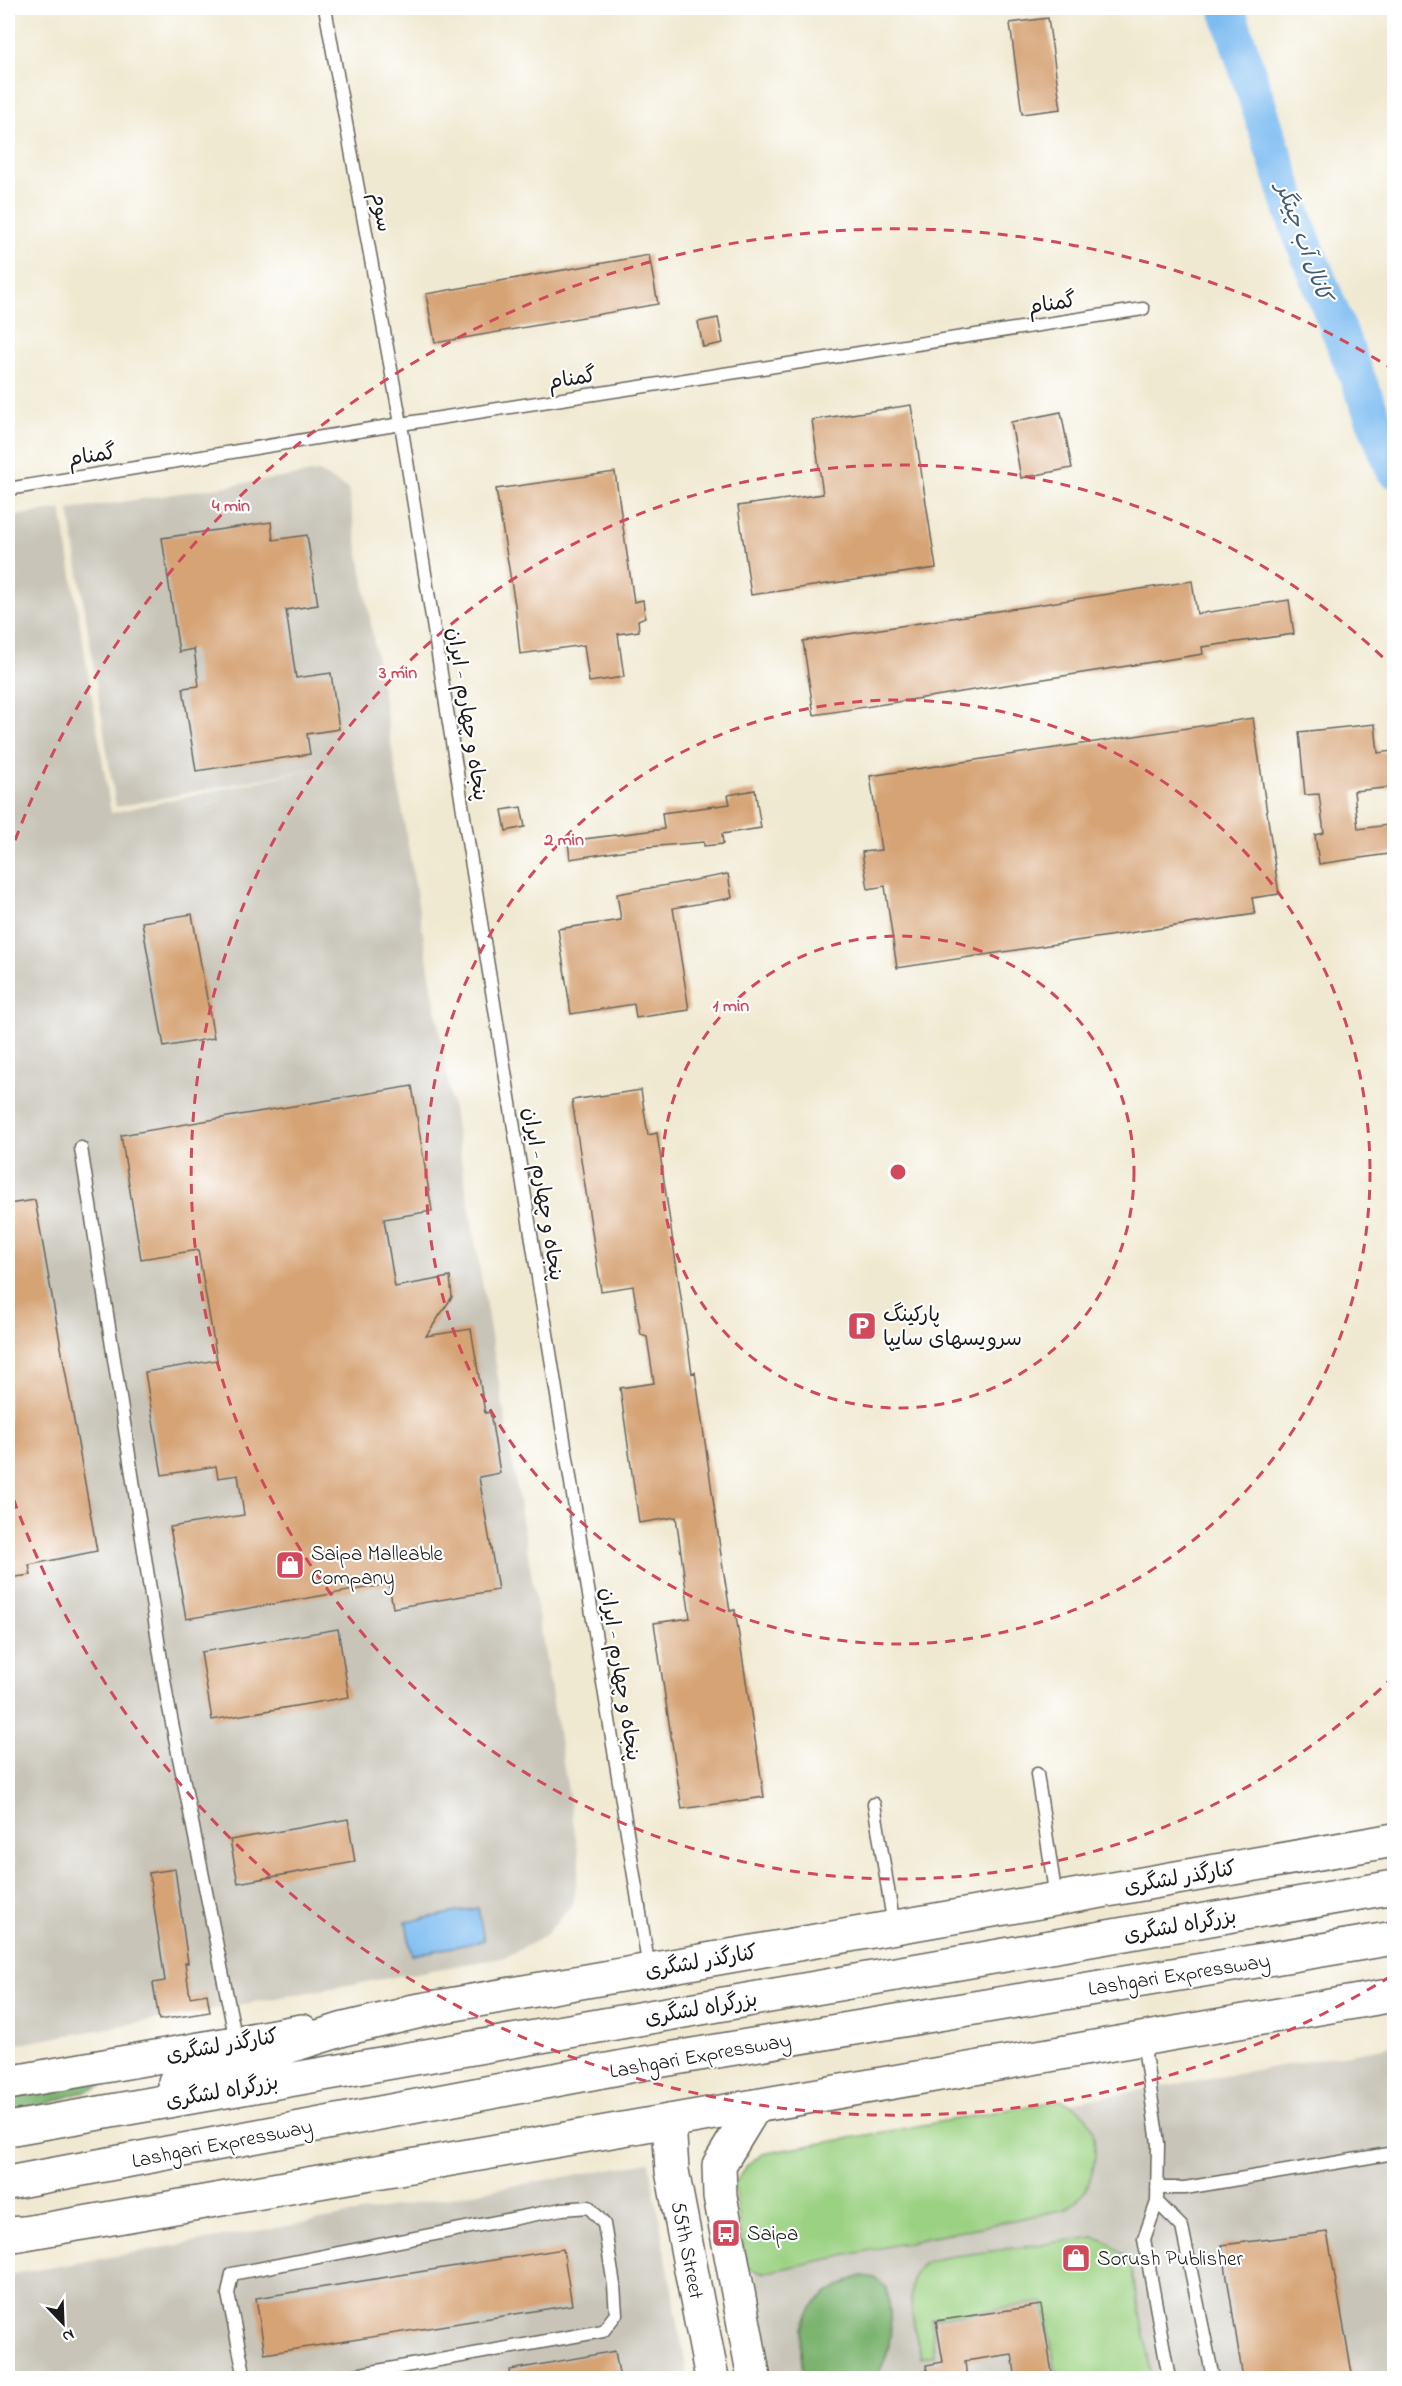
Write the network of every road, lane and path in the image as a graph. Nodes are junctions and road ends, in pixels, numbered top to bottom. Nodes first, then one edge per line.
1 (325, 8) edge
2 (1143, 309) dead end
3 (401, 424) junction
4 (8, 489) edge
5 (81, 1148) dead end
6 (1036, 1774) dead end
7 (874, 1804) dead end
8 (1395, 1840) edge
9 (1395, 1887) edge
10 (1056, 1899) junction
11 (895, 1927) junction
12 (1395, 1938) edge
13 (649, 1970) junction
14 (1395, 1995) edge
15 (438, 2007) junction
16 (1142, 2037) junction
17 (236, 2043) junction
18 (8, 2083) edge
19 (755, 2106) junction
20 (66, 2118) junction
21 (669, 2121) junction
22 (8, 2128) edge
23 (1395, 2153) edge
24 (719, 2180) junction
25 (8, 2183) edge
26 (675, 2184) junction
27 (1157, 2187) junction
28 (1157, 2202) junction
29 (12, 2234) edge
30 (245, 2379) edge
31 (338, 2379) edge
32 (711, 2379) edge
33 (754, 2379) edge
34 (1169, 2379) edge
35 (1213, 2379) edge

1 - 3 lane, سوم
2 - 3 lane, گمنام
3 - 4 lane, گمنام
3 - 13 lane, پنجاه و چهارم - ایران
5 - 17 lane
6 - 10 lane
7 - 11 lane
8 - 10 main road, کنارگذر لشگری
9 - 20 main road, بزرگراه لشگری
10 - 11 main road, کنارگذر لشگری
11 - 13 main road, کنارگذر لشگری
12 - 25 main road, Lashgari Expressway
13 - 15 main road, کنارگذر لشگری
14 - 16 main road
15 - 17 main road, کنارگذر لشگری
15 - 20 main road
16 - 19 main road
16 - 27 lane
17 - 18 main road, کنارگذر لشگری
19 - 21 main road
19 - 24 main road, 55th Street
20 - 22 main road, بزرگراه لشگری
21 - 26 main road, 55th Street
21 - 29 main road
23 - 27 lane
24 - 26 main road
24 - 33 main road, 55th Street
26 - 32 main road, 55th Street
27 - 28 lane
28 - 34 lane
28 - 35 lane
30 - 31 lane

